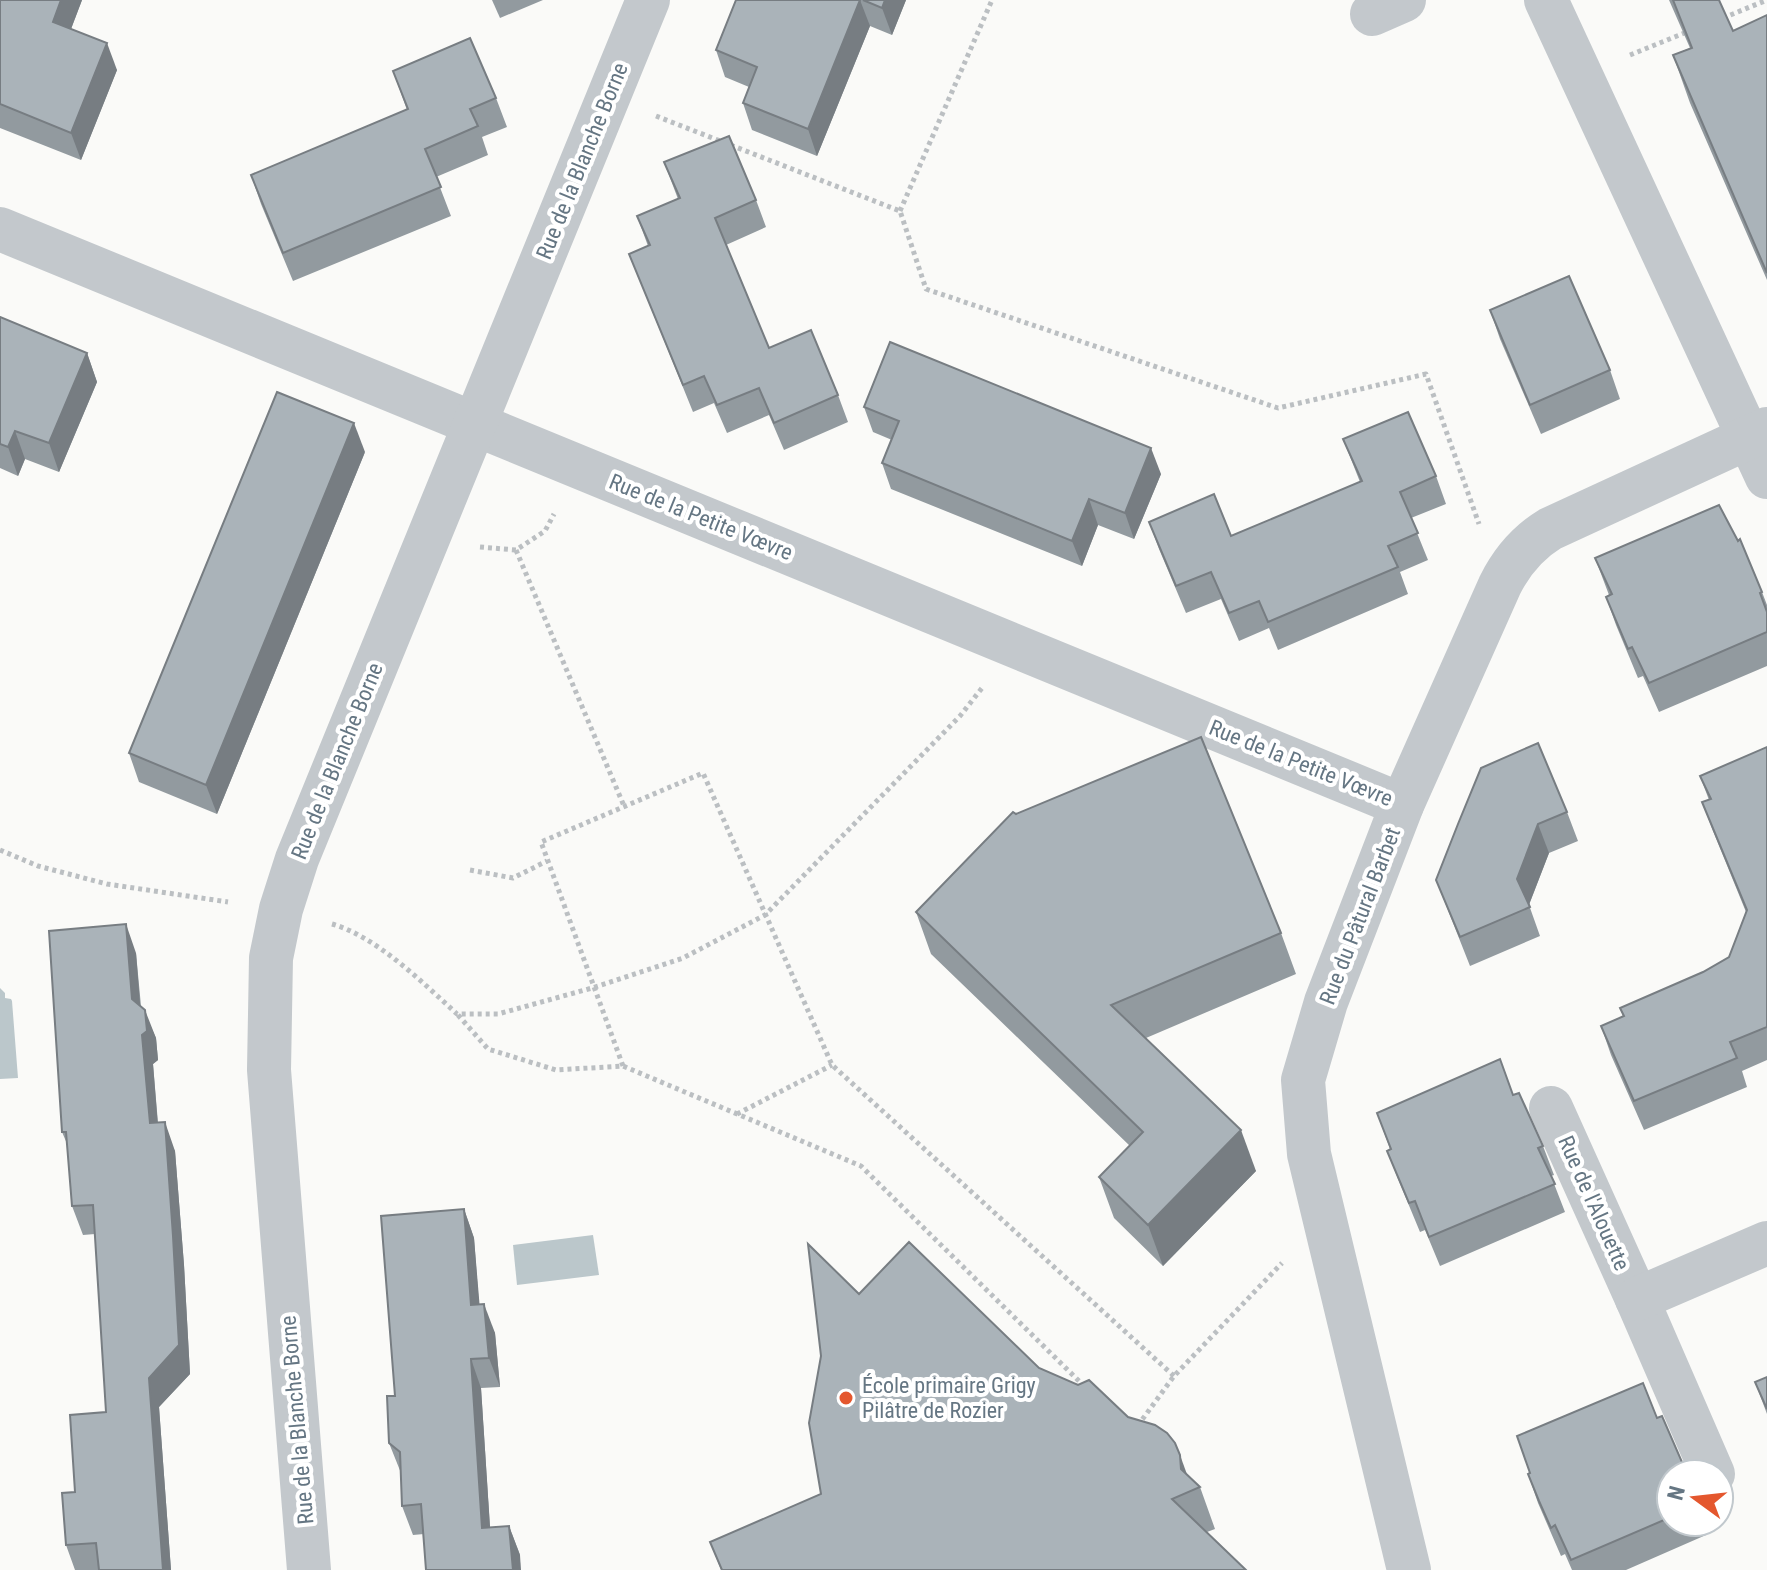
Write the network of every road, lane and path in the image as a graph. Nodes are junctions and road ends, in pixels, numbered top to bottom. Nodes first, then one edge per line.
1 (648, 0) edge
2 (992, 0) edge
3 (1546, 0) edge
4 (1767, 0) edge
5 (1710, 23) edge
6 (1695, 29) edge
7 (1581, 75) junction
8 (609, 98) junction
9 (900, 211) junction
10 (0, 229) edge
11 (474, 424) junction
12 (1758, 432) edge
13 (578, 467) junction
14 (1767, 477) edge
15 (429, 533) junction
16 (516, 550) junction
17 (1500, 585) junction
18 (1015, 646) junction
19 (1402, 805) junction
20 (624, 806) junction
21 (0, 850) edge
22 (547, 861) junction
23 (470, 870) dead end
24 (281, 909) junction
25 (765, 915) junction
26 (592, 988) junction
27 (457, 1014) junction
28 (832, 1065) junction
29 (623, 1066) junction
30 (1551, 1108) dead end
31 (737, 1114) junction
32 (1324, 1219) junction
33 (1767, 1243) edge
34 (1637, 1299) junction
35 (1174, 1376) junction
36 (1087, 1389) edge
37 (1126, 1416) edge
38 (1706, 1458) edge
39 (309, 1570) edge
40 (1409, 1570) edge

1 - 8 street, Rue de la Blanche Borne
2 - 9 path
3 - 7 street
4 - 5 path
6 - 7 path
7 - 12 street
8 - 9 path
8 - 11 street, Rue de la Blanche Borne
9 - 17 path
10 - 11 street, Rue de la Petite Vœvre
11 - 13 street, Rue de la Petite Vœvre
11 - 15 street, Rue de la Blanche Borne
12 - 14 street
12 - 17 street, Rue du Pâtural Barbet
13 - 16 path
13 - 18 street, Rue de la Petite Vœvre
15 - 16 path
15 - 24 street, Rue de la Blanche Borne
16 - 20 path
17 - 19 street, Rue du Pâtural Barbet
18 - 19 street, Rue de la Petite Vœvre
18 - 25 path
19 - 32 street, Rue du Pâtural Barbet
20 - 22 path
20 - 25 path
21 - 24 path
22 - 23 path
22 - 26 path
24 - 27 path
24 - 39 street, Rue de la Blanche Borne
25 - 26 path
25 - 28 path
26 - 27 path
26 - 29 path
27 - 29 path
28 - 31 path
28 - 35 path
29 - 31 path
30 - 34 street, Rue de l'Alouette
31 - 36 path
32 - 35 path
32 - 40 street, Rue du Pâtural Barbet
33 - 34 street, Rue de l'Alouette
34 - 38 street, Rue de l'Alouette
35 - 37 path

